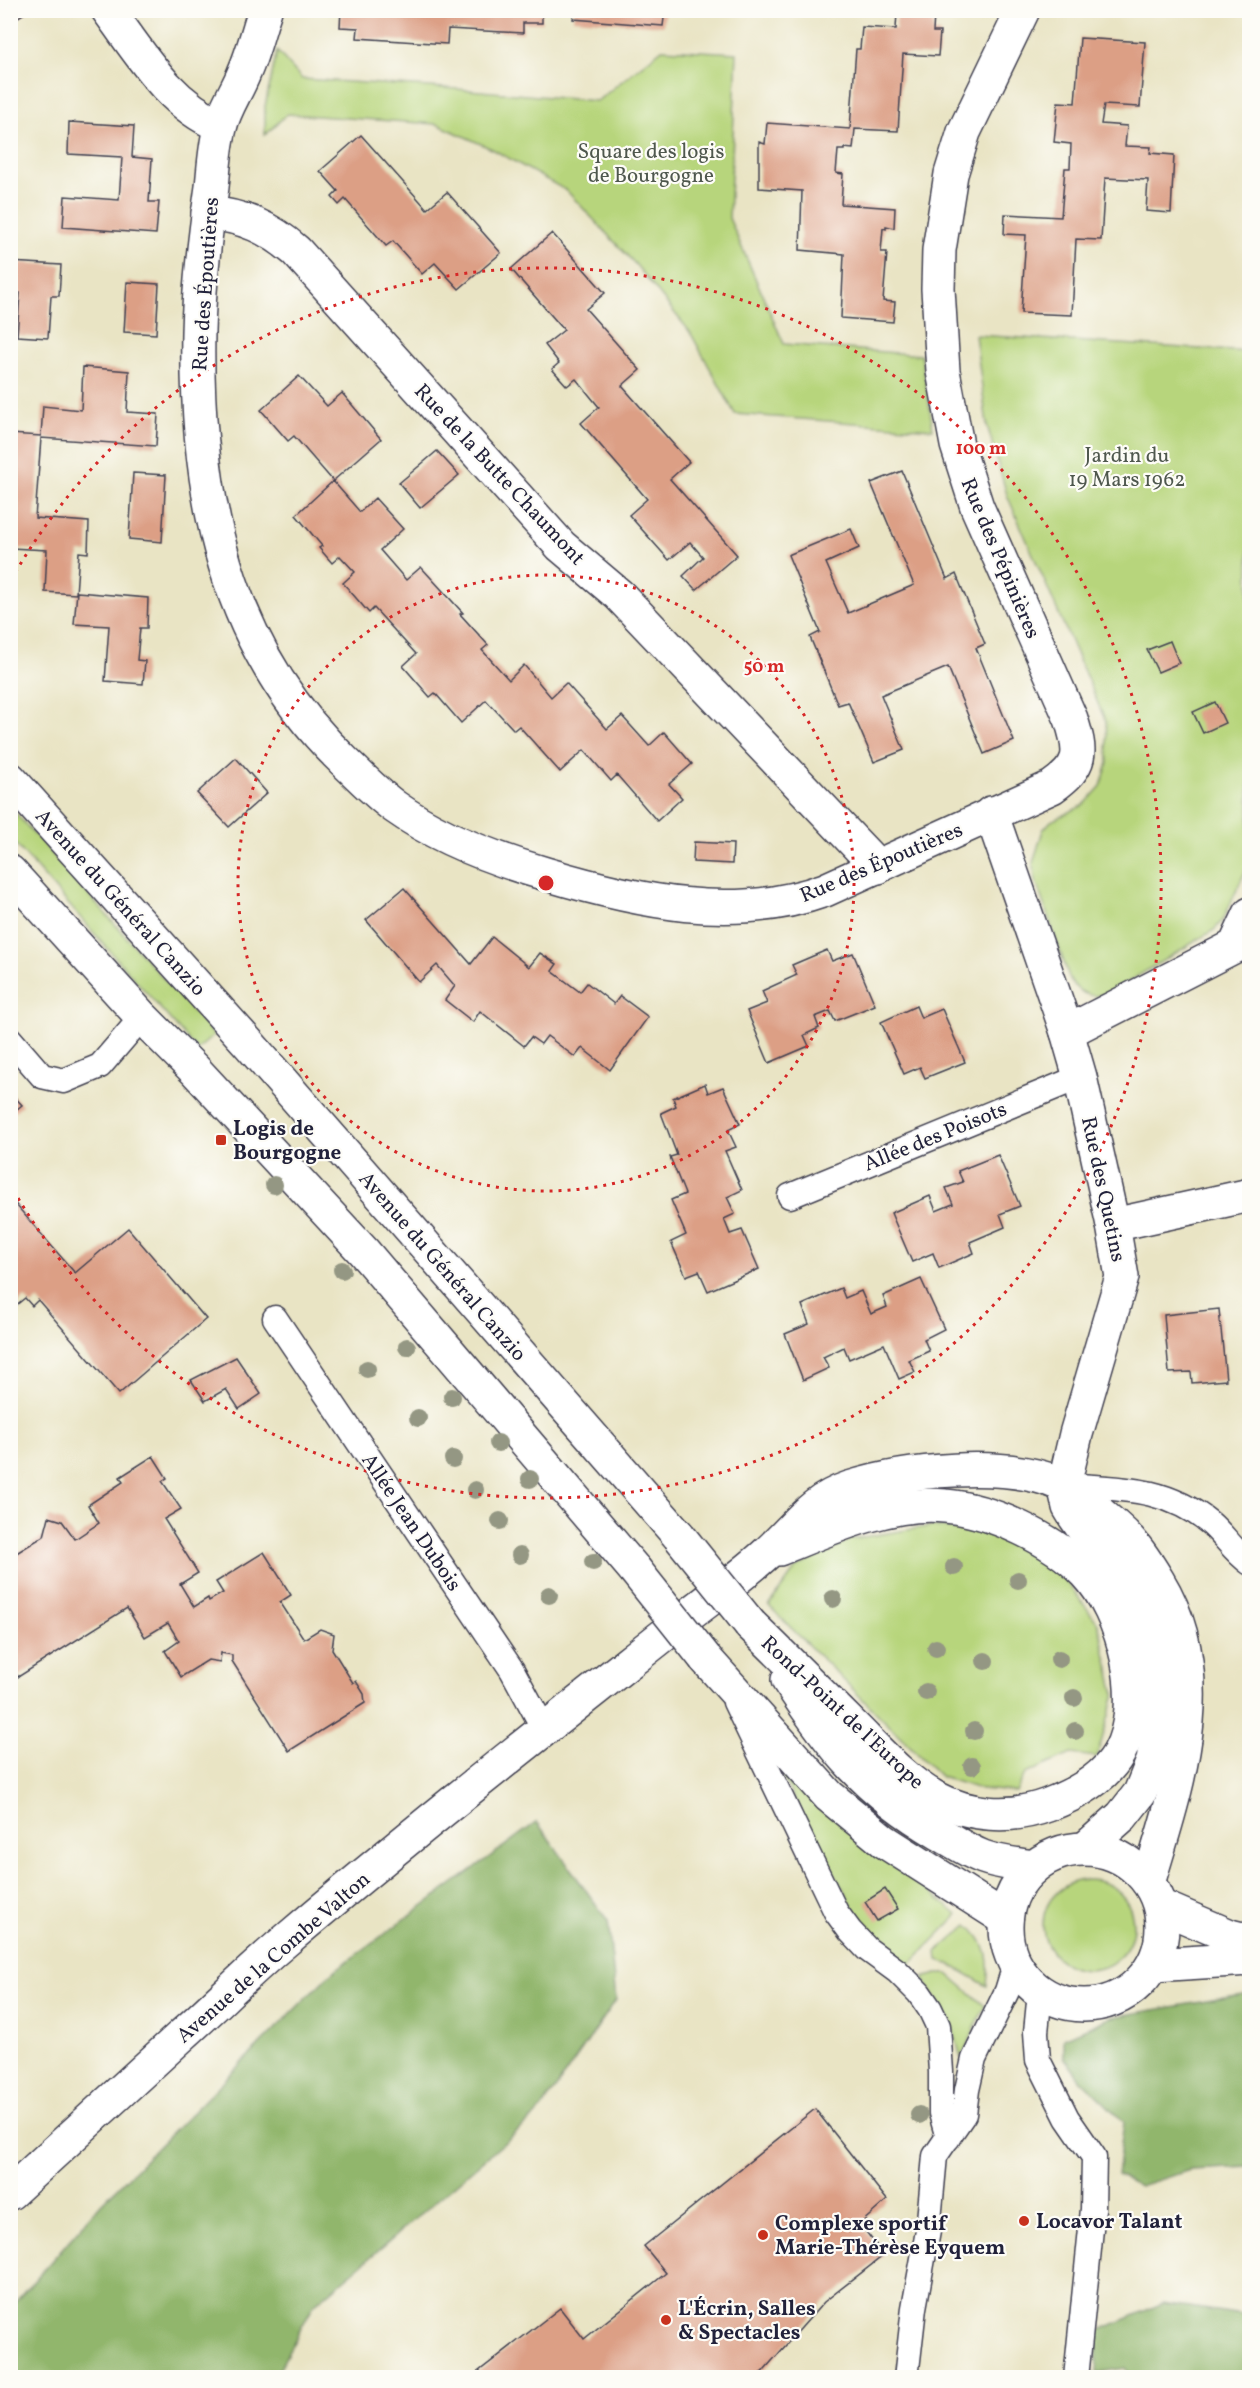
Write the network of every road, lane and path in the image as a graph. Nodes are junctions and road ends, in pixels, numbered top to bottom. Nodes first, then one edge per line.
1 (108, 10) edge
2 (265, 10) edge
3 (1023, 10) edge
4 (220, 125) junction
5 (208, 213) junction
6 (10, 779) edge
7 (991, 813) junction
8 (878, 867) junction
9 (10, 872) edge
10 (1250, 914) edge
11 (142, 1017) junction
12 (1067, 1032) junction
13 (10, 1039) edge
14 (1080, 1077) junction
15 (1250, 1195) edge
16 (790, 1196) dead end
17 (1113, 1225) junction
18 (275, 1318) dead end
19 (1064, 1485) junction
20 (863, 1518) junction
21 (766, 1554) junction
22 (1250, 1563) edge
23 (750, 1624) junction
24 (715, 1670) junction
25 (544, 1729) junction
26 (1086, 1848) junction
27 (1033, 1867) junction
28 (1155, 1893) junction
29 (1006, 1919) junction
30 (1250, 1941) edge
31 (1250, 1959) edge
32 (1015, 1965) junction
33 (1153, 1965) junction
34 (1040, 1992) junction
35 (948, 2138) junction
36 (10, 2193) edge
37 (906, 2378) edge
38 (1076, 2378) edge

1 - 4 street
2 - 4 street, Rue des Époutières
3 - 7 street, Rue des Pépinières
4 - 5 street, Rue des Époutières
5 - 8 street, Rue de la Butte Chaumont
5 - 8 street, Rue des Époutières
6 - 23 street, Avenue du Général Canzio, bridge
7 - 8 street, Rue des Époutières
7 - 12 street, Rue des Quetins
9 - 11 street
10 - 12 street
11 - 13 lane
11 - 24 street, bridge
12 - 14 street, Rue des Quetins
14 - 16 lane, Allée des Poisots
14 - 17 street, Rue des Quetins
15 - 17 street
17 - 19 street, Rue des Quetins
18 - 25 lane, Allée Jean Dubois
19 - 20 street, Rond-Point de l'Europe
19 - 21 street, Rond-Point de l'Europe
19 - 22 lane
19 - 26 street
19 - 28 street, Rond-Point de l'Europe
20 - 21 street, Rond-Point de l'Europe
20 - 23 street, Rond-Point de l'Europe
21 - 25 street, Rond-Point de l'Europe
23 - 27 street, Rond-Point de l'Europe
24 - 29 street
24 - 35 lane
25 - 36 street, Avenue de la Combe Valton
26 - 27 street
26 - 28 street
27 - 29 street
28 - 30 street
28 - 33 street
29 - 32 street
31 - 33 street
32 - 34 street
32 - 35 lane
33 - 34 street
34 - 38 lane
35 - 37 lane

